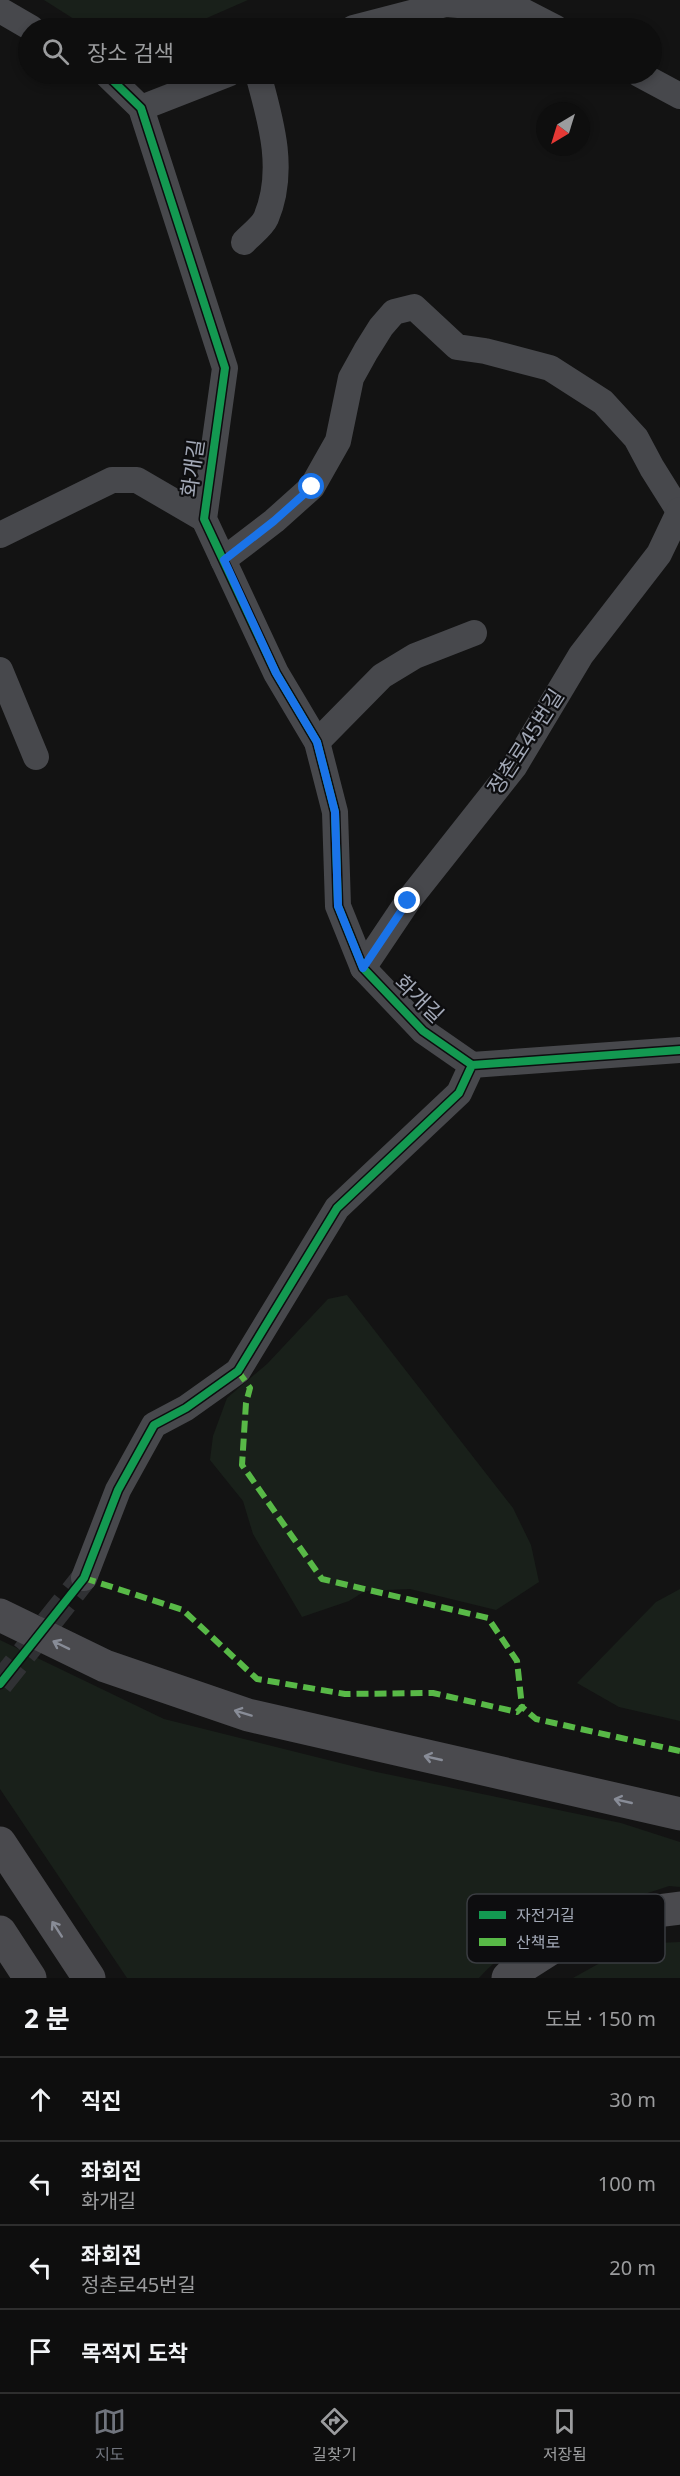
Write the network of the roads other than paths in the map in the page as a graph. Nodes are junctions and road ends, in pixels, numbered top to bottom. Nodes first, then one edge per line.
1 (0, 10) edge
2 (392, 18) edge
3 (537, 18) edge
4 (18, 20) edge
5 (116, 84) edge
6 (202, 84) edge
7 (261, 84) edge
8 (658, 84) edge
9 (680, 96) edge
10 (141, 108) junction
11 (244, 242) dead end
12 (680, 510) edge
13 (204, 519) junction
14 (0, 535) edge
15 (224, 560) junction
16 (474, 633) dead end
17 (0, 670) edge
18 (317, 742) junction
19 (36, 757) dead end
20 (363, 968) junction
21 (680, 1050) edge
22 (472, 1065) junction
23 (84, 1578) tunnel mouth
24 (0, 1615) edge
25 (680, 1814) edge
26 (0, 1844) edge
27 (680, 1908) edge
28 (665, 1910) edge
29 (0, 1932) edge
30 (527, 1963) edge
31 (30, 1978) edge
32 (89, 1978) edge
33 (508, 1978) edge

1 - 4 street
2 - 3 street
5 - 10 street, 화개길
6 - 10 street
7 - 11 street
8 - 9 street
10 - 13 street, 화개길
12 - 15 street
12 - 20 street, 정촌로45번길
13 - 14 street
13 - 15 street, 화개길
15 - 18 street, 화개길
16 - 18 street
17 - 19 street
18 - 20 street, 화개길
20 - 22 street, 화개길
21 - 22 street
22 - 23 street
25 -> 24 highway
32 -> 26 highway
27 - 28 highway
29 - 31 highway
30 - 33 highway

